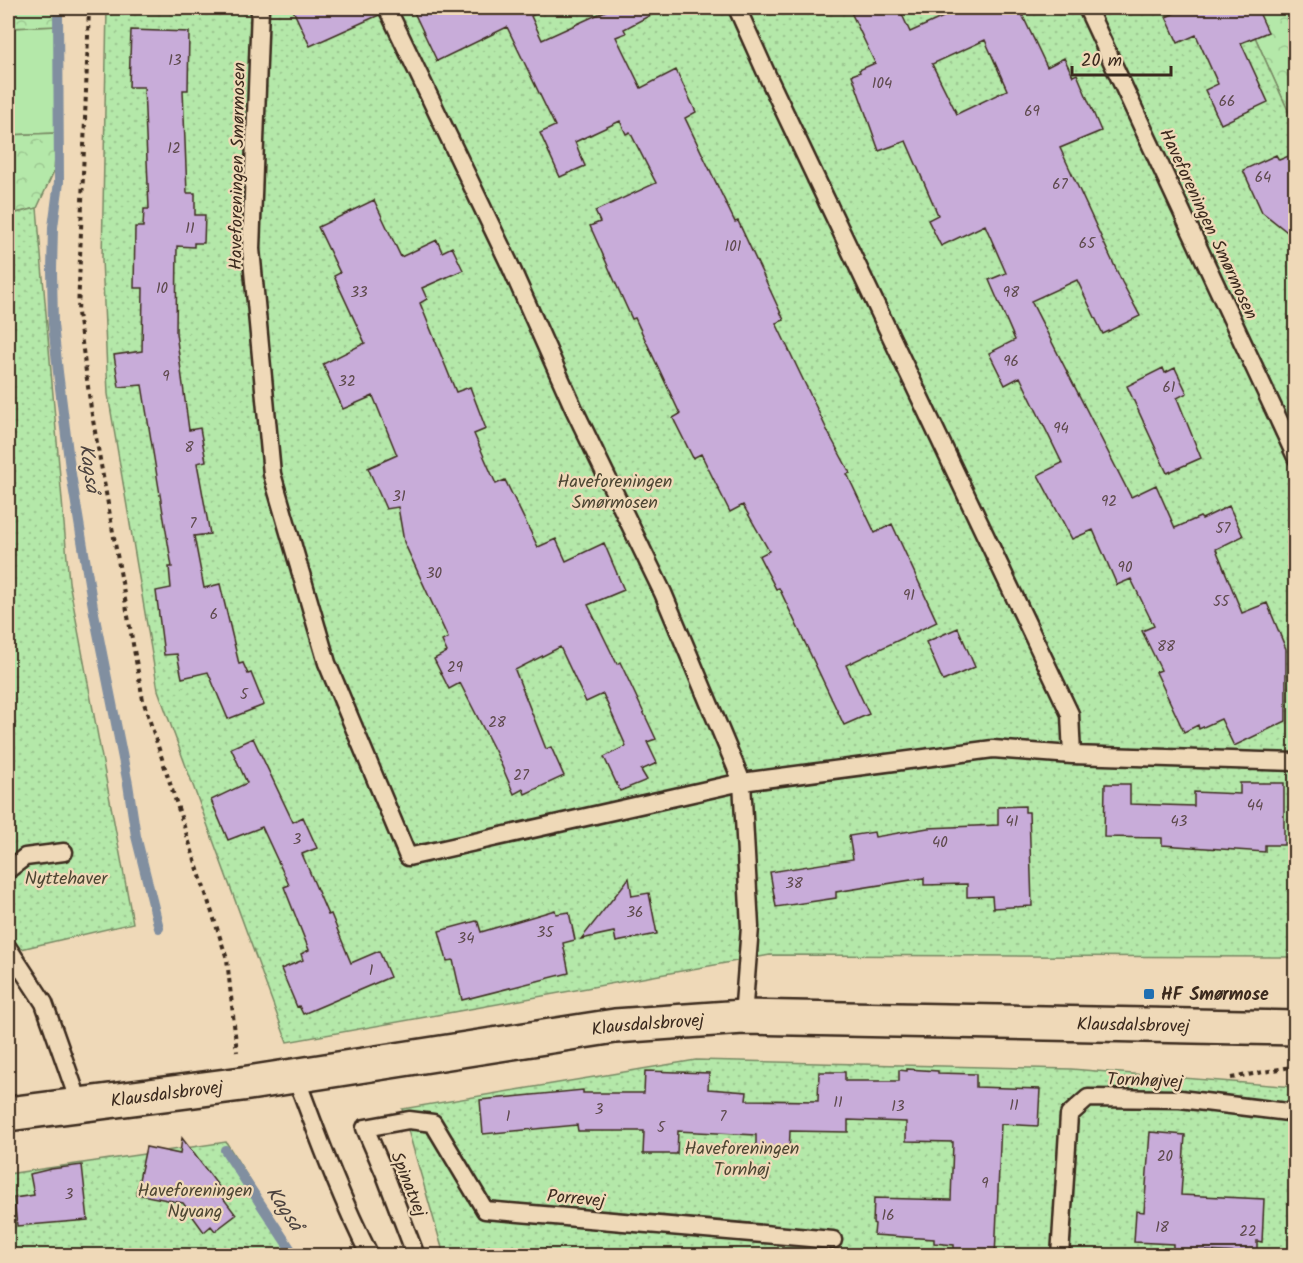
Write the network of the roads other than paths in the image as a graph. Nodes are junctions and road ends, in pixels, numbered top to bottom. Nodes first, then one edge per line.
1 (260, 8) edge
2 (387, 8) edge
3 (737, 8) edge
4 (1087, 8) edge
5 (1296, 457) edge
6 (1072, 755) junction
7 (1296, 762) edge
8 (742, 782) junction
9 (64, 852) dead end
10 (8, 870) edge
11 (8, 948) edge
12 (743, 1017) junction
13 (1296, 1028) edge
14 (295, 1075) junction
15 (80, 1105) junction
16 (8, 1113) edge
17 (1296, 1113) edge
18 (365, 1128) joint
19 (833, 1240) dead end
20 (370, 1256) edge
21 (416, 1256) edge
22 (1060, 1256) edge

1 - 8 lane, Haveforeningen Smørmosen
2 - 8 lane
3 - 6 lane
4 - 5 lane, Haveforeningen Smørmosen
6 - 7 lane, Haveforeningen Smørmosen
6 - 8 lane, Haveforeningen Smørmosen
8 - 12 lane
9 - 10 lane
11 - 15 lane
12 - 13 street, Klausdalsbrovej
12 - 14 street, Klausdalsbrovej
14 - 15 street, Klausdalsbrovej
14 - 20 lane
15 - 16 street, Klausdalsbrovej
17 - 22 lane, Tornhøjvej
18 - 19 lane, Porrevej
18 - 21 lane, Spinatvej

